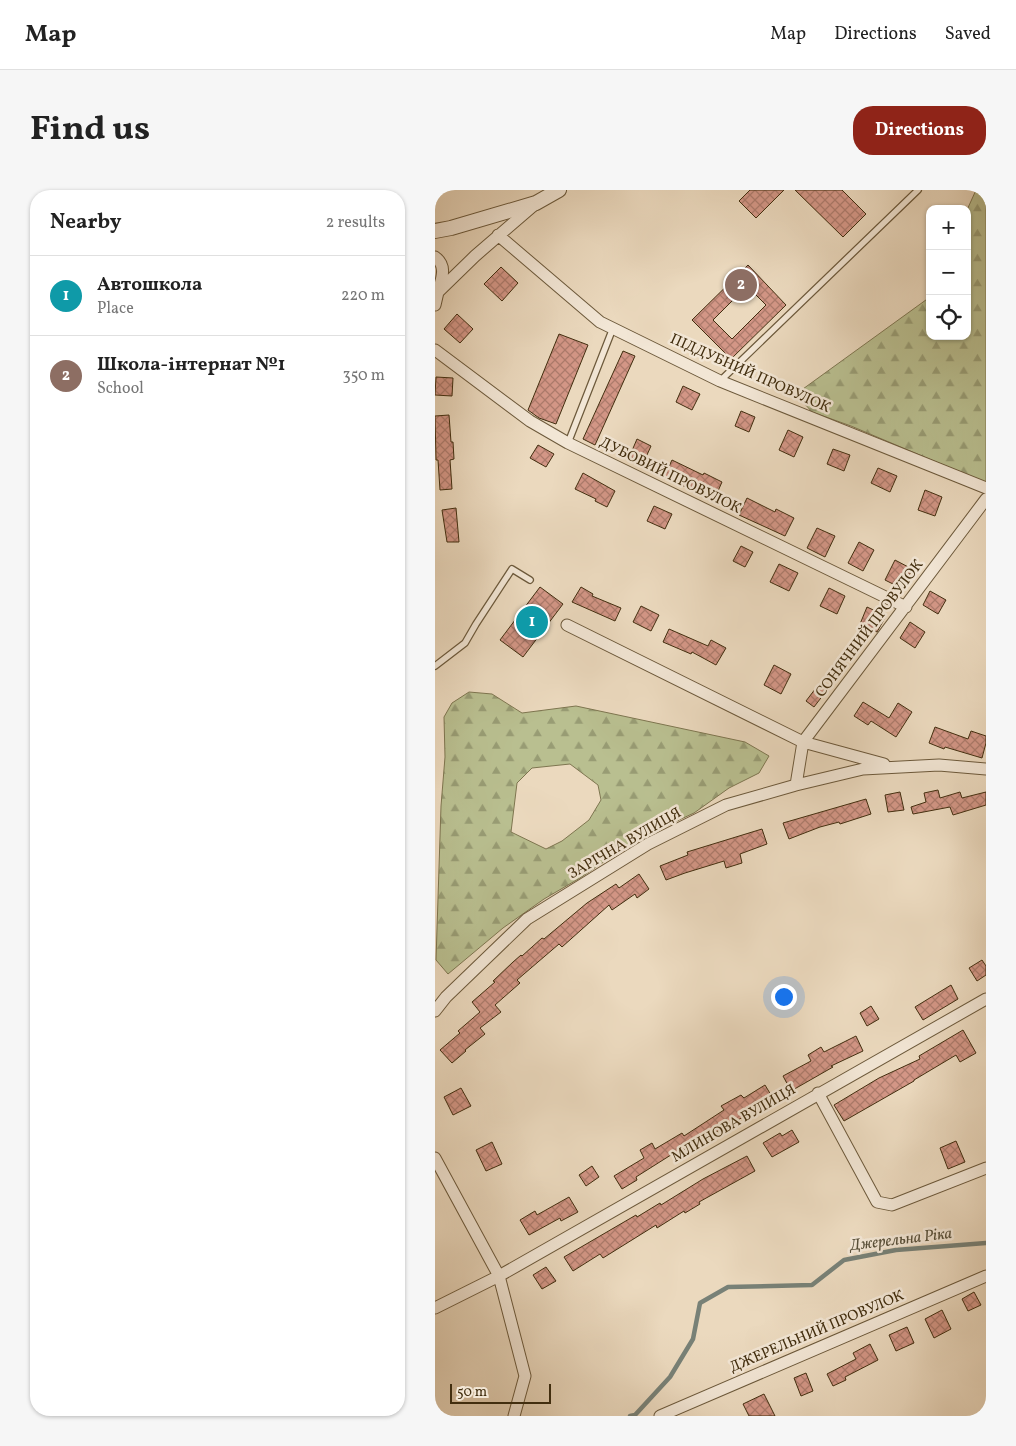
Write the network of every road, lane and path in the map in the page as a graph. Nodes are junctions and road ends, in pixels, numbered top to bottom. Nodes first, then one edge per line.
1 (559, 190) edge
2 (918, 190) edge
3 (536, 203) junction
4 (435, 231) edge
5 (498, 235) junction
6 (435, 257) edge
7 (438, 292) junction
8 (435, 305) edge
9 (613, 328) junction
10 (435, 350) edge
11 (721, 381) junction
12 (568, 443) junction
13 (986, 488) edge
14 (986, 499) edge
15 (530, 580) dead end
16 (906, 606) junction
17 (567, 625) dead end
18 (435, 666) edge
19 (803, 742) junction
20 (895, 767) junction
21 (986, 769) edge
22 (796, 784) junction
23 (986, 998) edge
24 (435, 1011) edge
25 (819, 1093) junction
26 (435, 1158) edge
27 (986, 1168) edge
28 (499, 1276) junction
29 (986, 1276) edge
30 (435, 1308) edge
31 (514, 1416) edge
32 (660, 1416) edge

1 - 3 street
2 - 11 lane
3 - 4 street
3 - 5 street
5 - 7 street
5 - 9 street, ПІДДУБНИЙ ПРОВУЛОК
6 - 7 street
7 - 8 street
9 - 11 street, ПІДДУБНИЙ ПРОВУЛОК
9 - 12 lane
10 - 12 street, ДУБОВИЙ ПРОВУЛОК
11 - 13 street, ПІДДУБНИЙ ПРОВУЛОК
12 - 16 street, ДУБОВИЙ ПРОВУЛОК
14 - 16 street, СОНЯЧНИЙ ПРОВУЛОК
15 - 18 lane
16 - 19 street, СОНЯЧНИЙ ПРОВУЛОК
17 - 19 street
19 - 20 street
19 - 22 street, СОНЯЧНИЙ ПРОВУЛОК
20 - 21 street, ЗАРІЧНА ВУЛИЦЯ
20 - 22 street, ЗАРІЧНА ВУЛИЦЯ
22 - 24 street, ЗАРІЧНА ВУЛИЦЯ
23 - 25 street, МЛИНОВА ВУЛИЦЯ
25 - 27 street
25 - 28 street, МЛИНОВА ВУЛИЦЯ
26 - 28 street
28 - 30 street, МЛИНОВА ВУЛИЦЯ
28 - 31 street
29 - 32 street, ДЖЕРЕЛЬНИЙ ПРОВУЛОК

